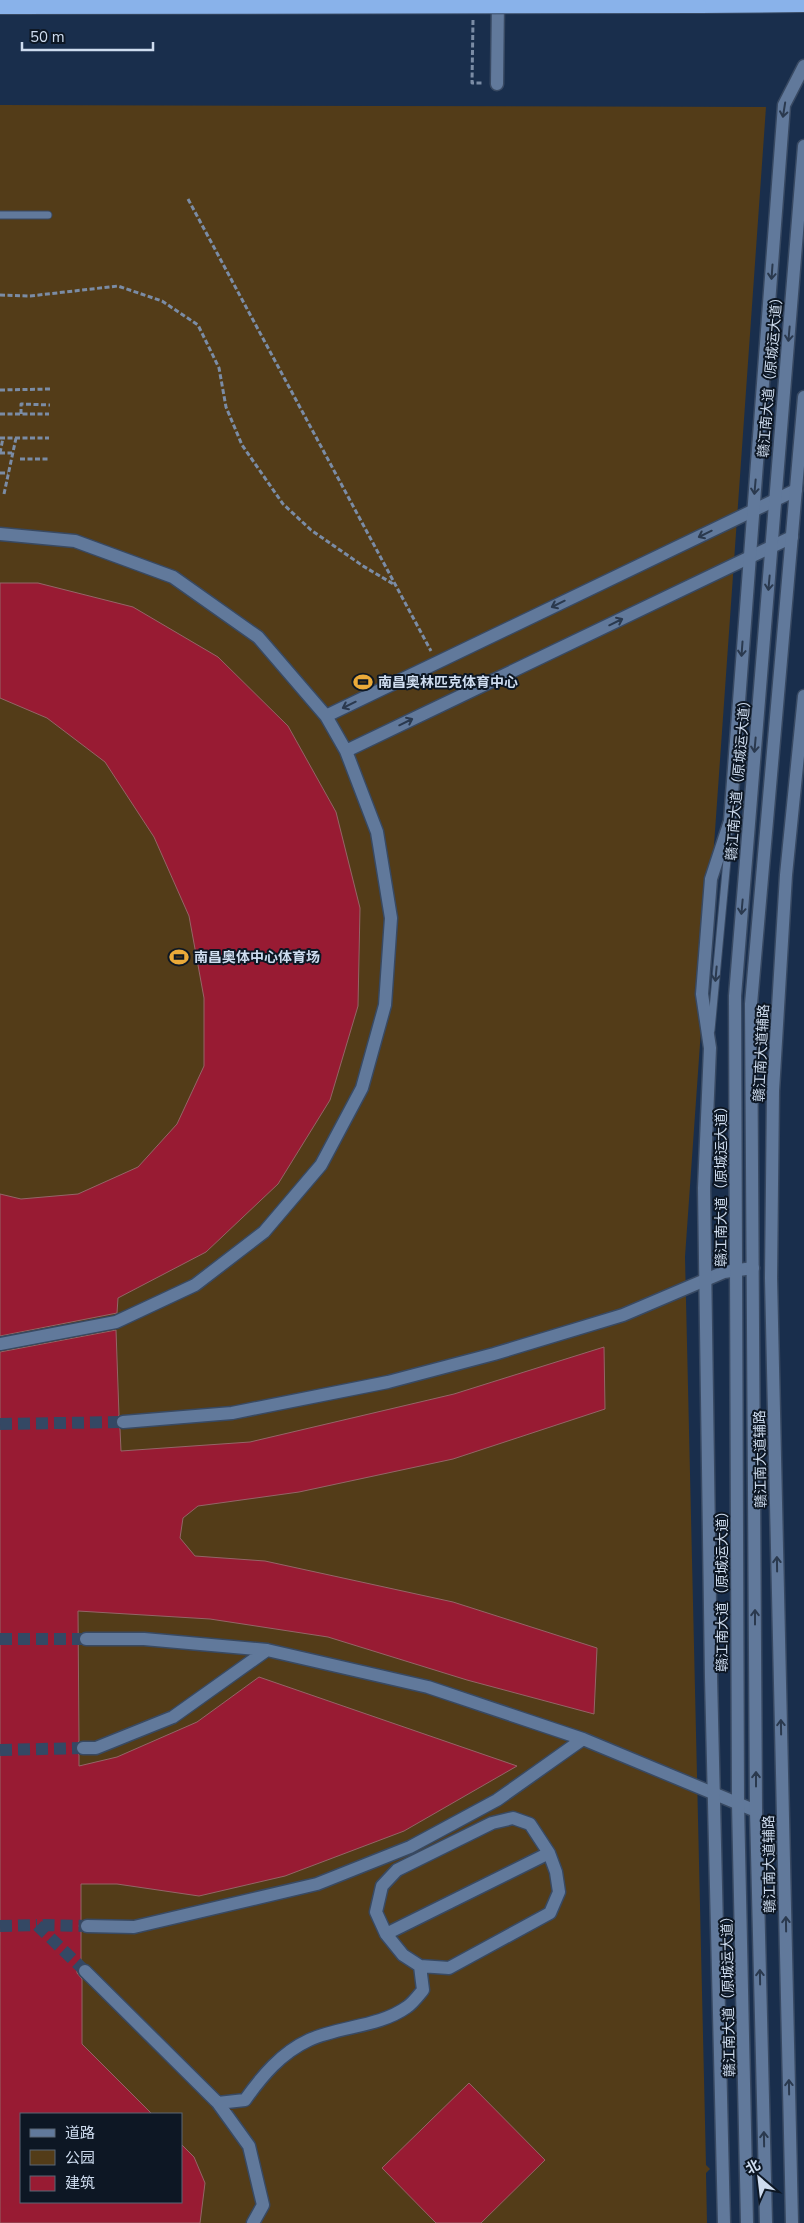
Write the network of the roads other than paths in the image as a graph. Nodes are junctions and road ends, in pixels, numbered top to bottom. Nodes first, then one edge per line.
1 (498, 0) edge
2 (804, 6) edge
3 (0, 7) edge
4 (804, 66) edge
5 (497, 84) dead end
6 (804, 146) edge
7 (0, 215) edge
8 (48, 215) dead end
9 (804, 397) edge
10 (796, 490) junction
11 (775, 500) junction
12 (753, 511) junction
13 (0, 534) edge
14 (792, 537) junction
15 (772, 547) junction
16 (750, 558) junction
17 (804, 696) edge
18 (326, 716) junction
19 (346, 751) junction
20 (753, 1268) junction
21 (736, 1270) junction
22 (705, 1280) junction
23 (0, 1344) edge
24 (122, 1422) tunnel mouth
25 (86, 1639) tunnel mouth
26 (267, 1650) junction
27 (583, 1739) junction
28 (83, 1748) tunnel mouth
29 (714, 1793) junction
30 (497, 1800) junction
31 (738, 1803) junction
32 (756, 1811) junction
33 (492, 1823) junction
34 (410, 1847) junction
35 (549, 1853) junction
36 (413, 1862) junction
37 (87, 1926) tunnel mouth
38 (386, 1934) junction
39 (420, 1966) junction
40 (85, 1971) tunnel mouth
41 (218, 2103) junction
42 (253, 2223) edge
43 (724, 2223) edge
44 (747, 2223) edge
45 (766, 2223) edge
46 (792, 2223) edge

1 - 5 street
2 - 3 highway, bridge
4 -> 12 street
6 -> 11 street, 赣江南大道（原城运大道）
7 - 8 lane
9 - 10 street
10 - 11 street
10 - 14 street
11 - 12 street
11 - 15 street, 赣江南大道（原城运大道）
12 - 16 street
12 -> 18 street
13 - 18 street
14 - 15 street
14 - 20 street
15 - 16 street
15 -> 21 street, 赣江南大道（原城运大道）
19 -> 16 street
16 -> 22 street
46 -> 17 street, 赣江南大道辅路
18 - 19 street
19 - 23 street
20 - 21 street
32 -> 20 street
21 - 22 street
21 - 31 street, 赣江南大道（原城运大道）
22 - 24 street
22 - 29 street
25 - 26 street
26 - 27 street
26 - 28 street
27 - 29 street
27 - 30 street
29 - 31 street
29 - 43 street
30 - 33 street
30 - 34 street
31 - 32 street
31 - 44 street, 赣江南大道（原城运大道）
45 -> 32 street
33 - 35 street
33 - 36 street
34 - 36 street
34 - 37 street
35 - 38 street
35 - 39 street
36 - 38 street
38 - 39 street
39 - 41 street
40 - 41 street
41 - 42 street

